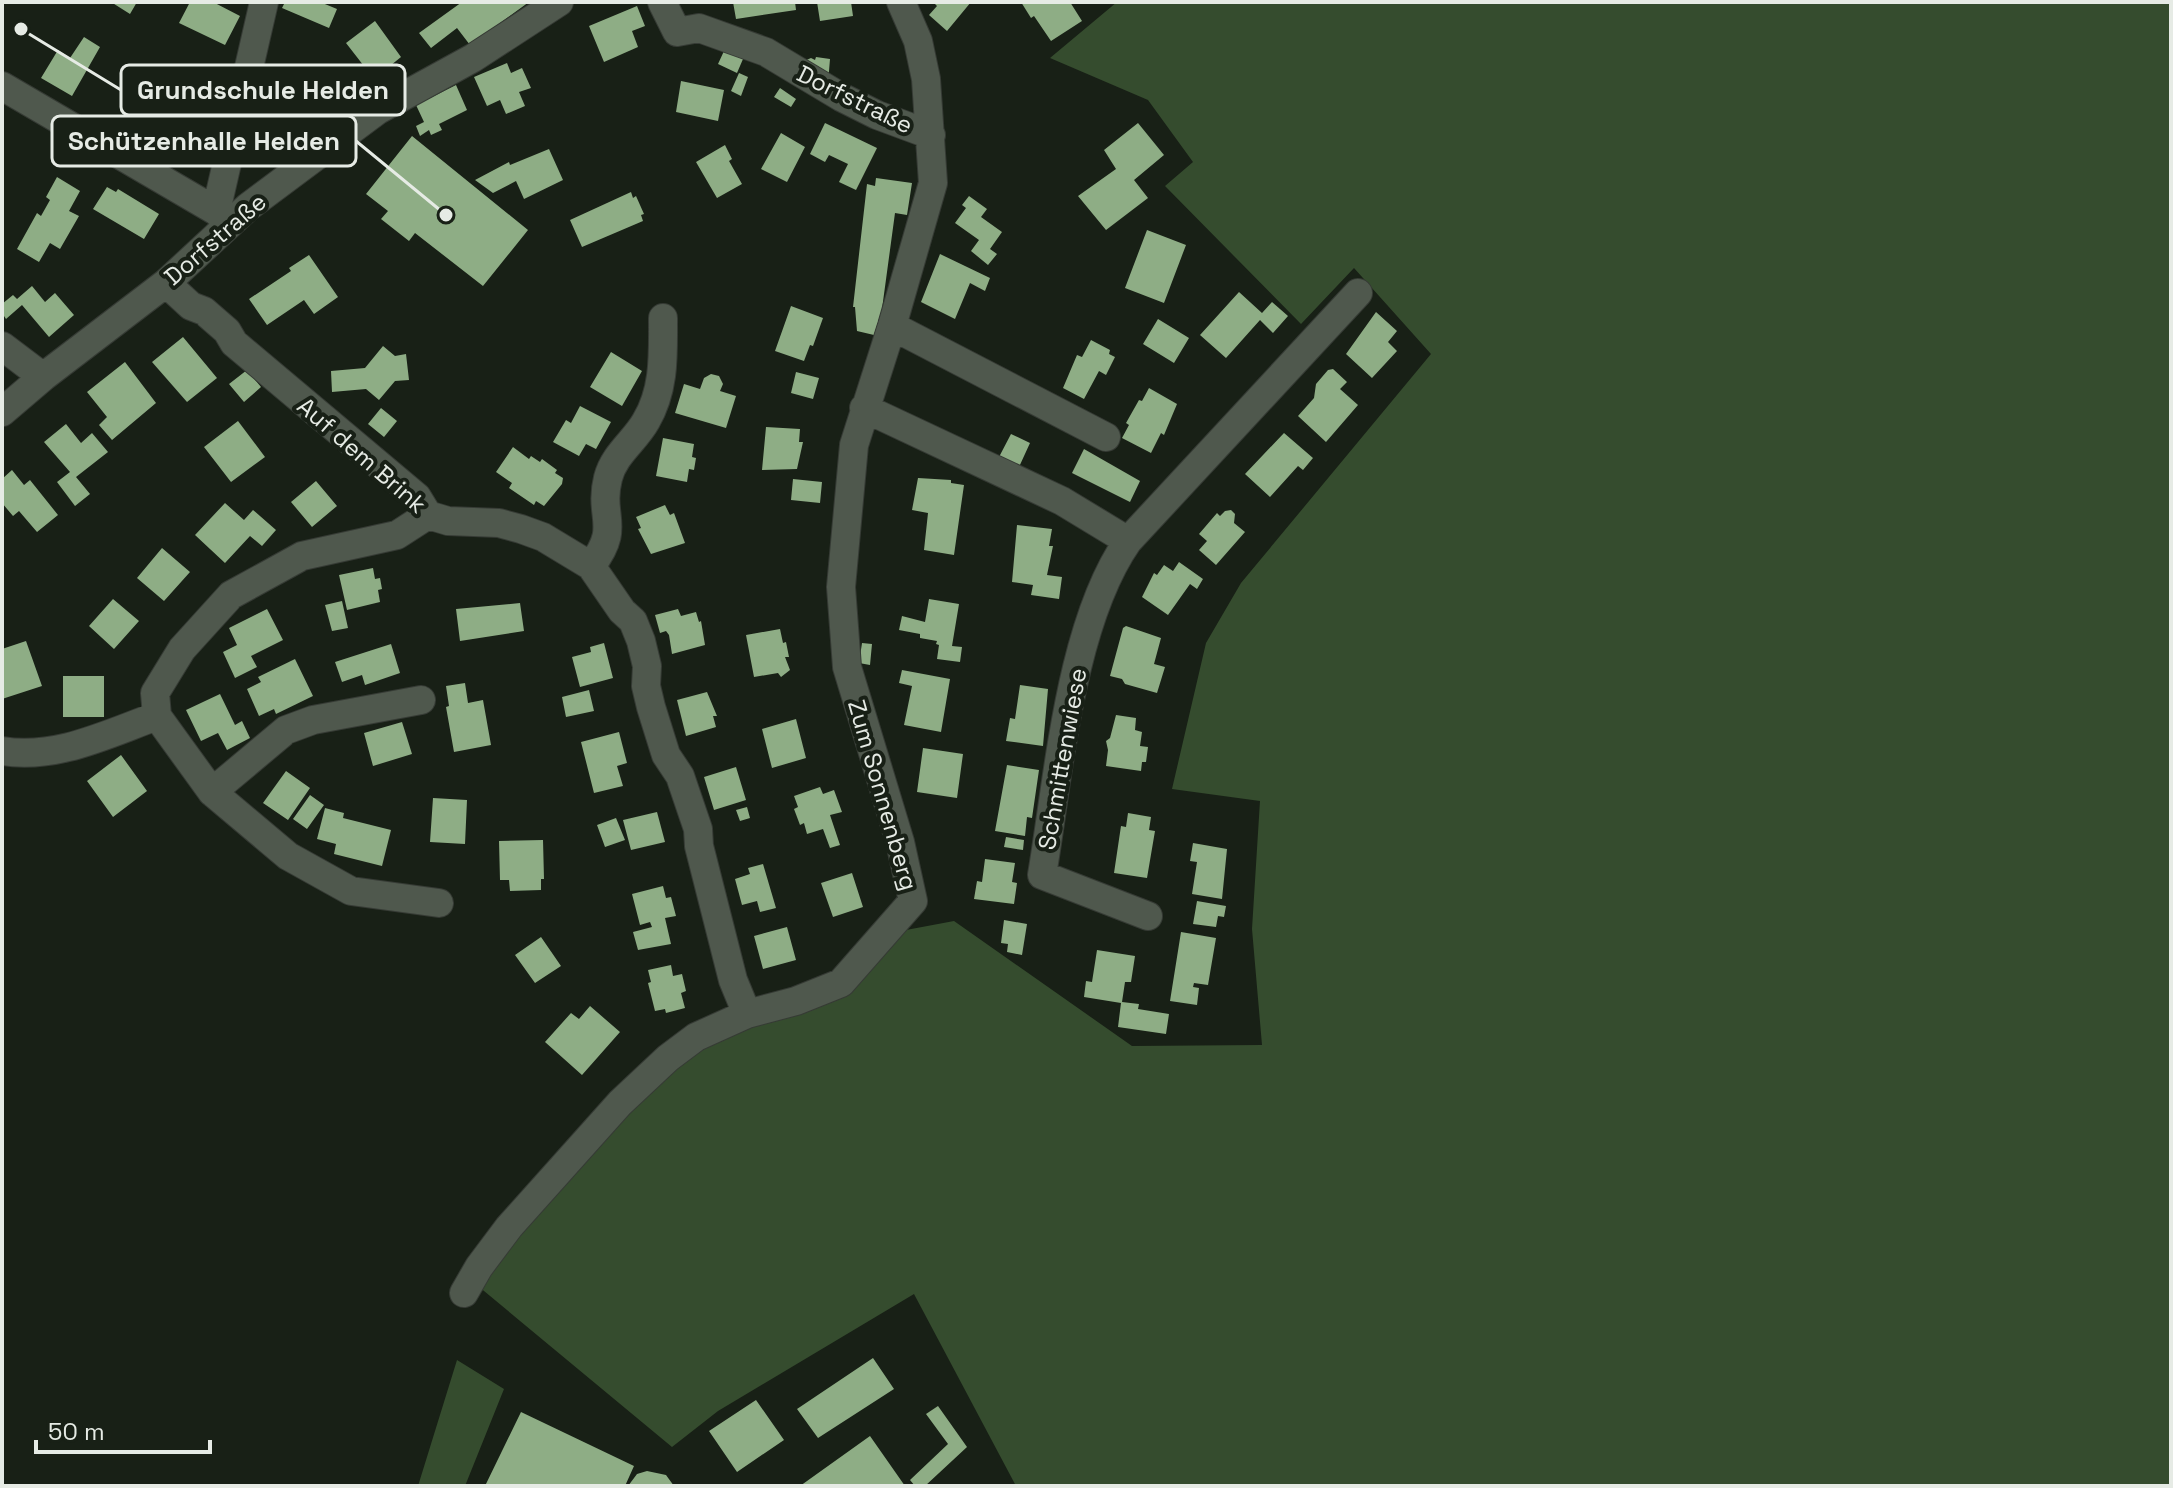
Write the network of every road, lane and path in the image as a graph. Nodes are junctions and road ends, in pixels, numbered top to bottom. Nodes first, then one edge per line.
1 (264, 2) edge
2 (559, 2) edge
3 (662, 2) edge
4 (901, 2) edge
5 (2, 86) edge
6 (931, 135) junction
7 (222, 217) junction
8 (166, 283) junction
9 (1358, 293) dead end
10 (663, 318) dead end
11 (892, 326) junction
12 (2, 346) edge
13 (43, 377) junction
14 (864, 408) junction
15 (2, 412) edge
16 (1106, 437) dead end
17 (428, 515) junction
18 (1128, 541) junction
19 (591, 566) junction
20 (421, 700) dead end
21 (157, 716) junction
22 (2, 751) edge
23 (212, 792) junction
24 (439, 903) dead end
25 (1148, 916) dead end
26 (747, 1014) junction
27 (464, 1293) dead end

1 - 7 street
2 - 7 street, Dorfstraße
3 - 6 street, Dorfstraße
4 - 6 street, Zum Sonnenberg
5 - 7 street
6 - 11 street, Zum Sonnenberg
7 - 8 street, Dorfstraße
8 - 13 street, Dorfstraße
8 - 17 street, Auf dem Brink
9 - 18 street, Schmittenwiese
10 - 19 street
11 - 14 street, Zum Sonnenberg
11 - 16 street
12 - 13 street
13 - 15 street, Dorfstraße
14 - 18 street
14 - 26 street, Zum Sonnenberg
17 - 19 street, Auf dem Brink
17 - 21 street
18 - 25 street, Schmittenwiese
19 - 26 street, Auf dem Brink
20 - 23 street
21 - 22 street
21 - 23 street
23 - 24 street
26 - 27 street, Zum Sonnenberg

